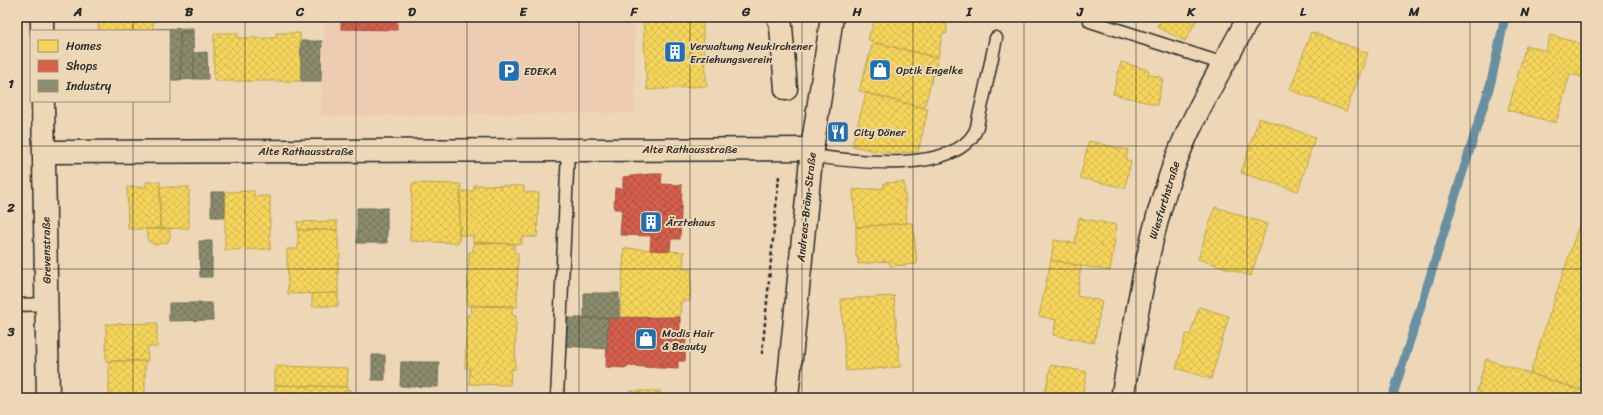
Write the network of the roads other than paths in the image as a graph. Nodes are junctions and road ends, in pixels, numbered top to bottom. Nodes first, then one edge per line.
1 (42, 17) edge
2 (778, 17) edge
3 (832, 17) edge
4 (1249, 17) edge
5 (1090, 22) dead end
6 (42, 30) edge
7 (996, 38) dead end
8 (1224, 64) junction
9 (786, 89) dead end
10 (43, 102) edge
11 (568, 150) junction
12 (44, 152) junction
13 (811, 153) junction
14 (46, 304) junction
15 (17, 305) edge
16 (48, 398) edge
17 (557, 398) edge
18 (787, 398) edge
19 (1122, 398) edge

1 - 6 street
2 - 9 street
3 - 13 street, Andreas-Bräm-Straße
4 - 8 street, Wiesfurthstraße
5 - 8 lane
7 - 13 lane
8 - 19 street, Wiesfurthstraße
10 - 12 street, Grevenstraße
11 - 12 street, Alte Rathausstraße
11 - 13 street, Alte Rathausstraße
11 - 17 lane
12 - 14 street, Grevenstraße
13 - 18 street, Andreas-Bräm-Straße
14 - 15 lane
14 - 16 street, Grevenstraße

